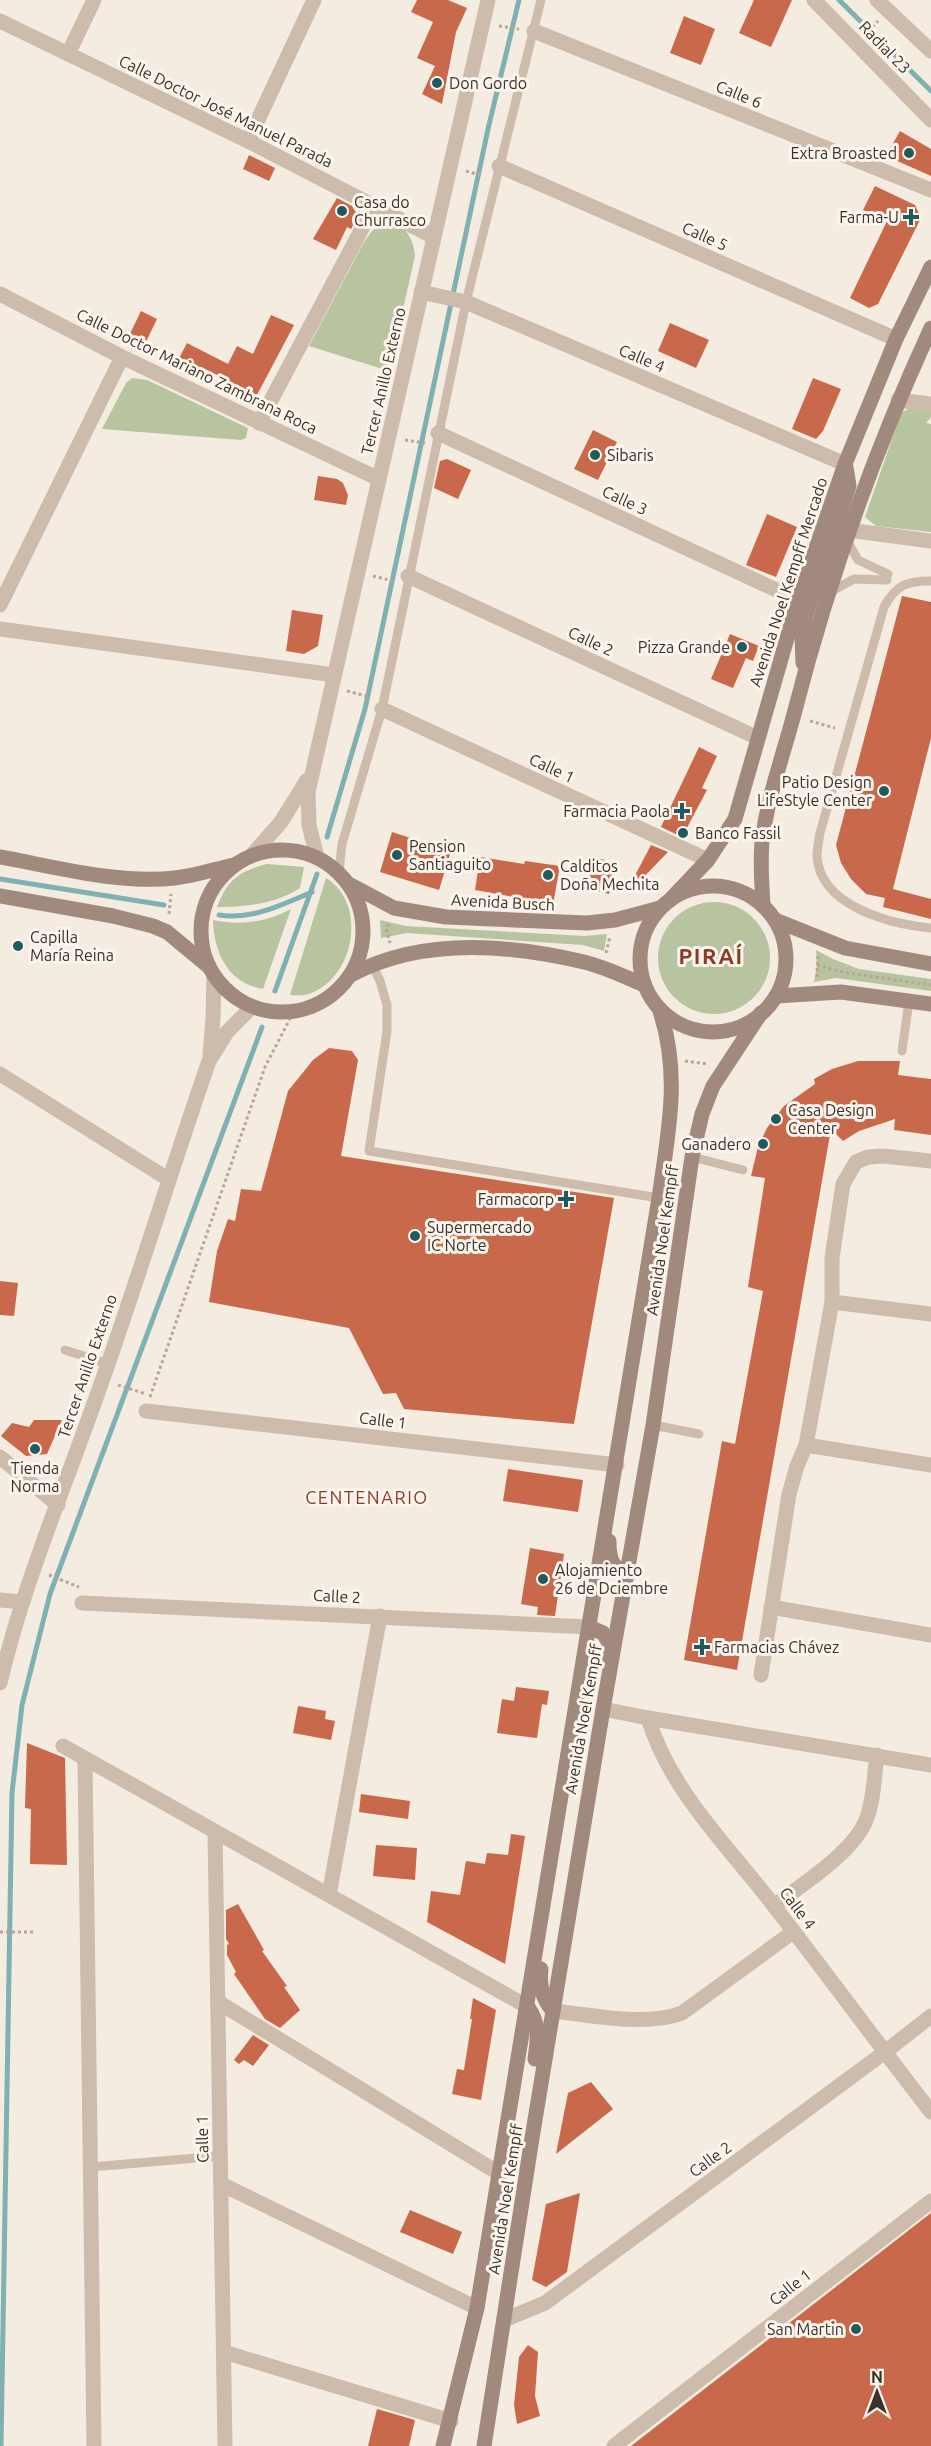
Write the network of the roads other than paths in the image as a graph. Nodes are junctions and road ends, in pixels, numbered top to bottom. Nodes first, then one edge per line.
1 (94, 0) edge
2 (314, 0) edge
3 (488, 0) edge
4 (540, 0) edge
5 (814, 0) edge
6 (877, 0) edge
7 (0, 21) edge
8 (529, 30) junction
9 (931, 51) edge
10 (68, 54) junction
11 (931, 120) edge
12 (248, 141) junction
13 (494, 172) junction
14 (931, 190) edge
15 (374, 206) junction
16 (434, 237) junction
17 (931, 267) edge
18 (931, 290) edge
19 (426, 293) junction
20 (0, 294) edge
21 (463, 301) junction
22 (931, 328) edge
23 (896, 339) junction
24 (122, 357) junction
25 (898, 400) junction
26 (931, 404) edge
27 (259, 423) junction
28 (434, 439) junction
29 (845, 464) junction
30 (379, 478) junction
31 (847, 534) junction
32 (931, 541) edge
33 (401, 579) junction
34 (931, 581) edge
35 (830, 592) junction
36 (798, 600) junction
37 (0, 605) edge
38 (0, 629) edge
39 (334, 675) junction
40 (804, 675) junction
41 (381, 704) junction
42 (758, 738) junction
43 (312, 769) junction
44 (252, 855) junction
45 (0, 857) edge
46 (317, 857) junction
47 (708, 860) junction
48 (234, 865) junction
49 (339, 872) junction
50 (349, 884) junction
51 (0, 896) edge
52 (666, 903) junction
53 (763, 906) junction
54 (775, 920) junction
55 (931, 928) edge
56 (372, 964) junction
57 (931, 964) edge
58 (211, 970) junction
59 (351, 975) junction
60 (644, 985) junction
61 (776, 996) junction
62 (909, 1000) junction
63 (931, 1004) edge
64 (252, 1006) junction
65 (660, 1011) junction
66 (761, 1014) junction
67 (902, 1051) dead end
68 (209, 1061) junction
69 (0, 1074) edge
70 (692, 1157) junction
71 (931, 1161) edge
72 (743, 1170) dead end
73 (168, 1179) junction
74 (659, 1198) junction
75 (832, 1302) junction
76 (931, 1314) edge
77 (66, 1350) dead end
78 (108, 1364) junction
79 (146, 1410) road end
80 (653, 1425) junction
81 (699, 1434) dead end
82 (806, 1445) junction
83 (0, 1456) edge
84 (617, 1465) junction
85 (931, 1465) edge
86 (58, 1505) junction
87 (610, 1505) junction
88 (626, 1574) junction
89 (0, 1600) edge
90 (23, 1602) junction
91 (82, 1603) dead end
92 (771, 1607) junction
93 (380, 1616) junction
94 (589, 1627) junction
95 (931, 1635) edge
96 (761, 1675) dead end
97 (0, 1683) edge
98 (604, 1703) junction
99 (648, 1718) junction
100 (63, 1746) dead end
101 (877, 1755) junction
102 (85, 1759) junction
103 (931, 1765) edge
104 (556, 1829) junction
105 (215, 1832) junction
106 (328, 1895) junction
107 (774, 1906) junction
108 (793, 1932) junction
109 (218, 2002) junction
110 (528, 2007) junction
111 (553, 2011) junction
112 (931, 2016) edge
113 (885, 2052) junction
114 (931, 2112) edge
115 (532, 2138) junction
116 (220, 2156) junction
117 (92, 2167) junction
118 (500, 2174) junction
119 (221, 2184) junction
120 (931, 2201) edge
121 (477, 2308) junction
122 (504, 2320) junction
123 (224, 2352) junction
124 (451, 2421) junction
125 (94, 2446) edge
126 (225, 2446) edge
127 (443, 2446) edge
128 (484, 2446) edge
129 (614, 2446) edge

1 - 10 street
2 - 12 street
3 - 16 street, Tercer Anillo Externo
4 - 8 lane
5 - 11 street, Radial 23
6 - 9 street, Radial 23
7 - 10 street, Calle Doctor José Manuel Parada
8 - 13 lane
8 - 14 street, Calle 6
10 - 12 street, Calle Doctor José Manuel Parada
12 - 15 street, Calle Doctor José Manuel Parada
13 - 21 lane
13 - 23 street, Calle 5
15 - 16 street, Calle Doctor José Manuel Parada
15 - 27 street
16 - 19 street, Tercer Anillo Externo
17 - 23 main road, Avenida Noel Kempff Mercado
18 - 25 main road
19 - 21 street, Calle 4
19 - 30 street, Tercer Anillo Externo
20 - 24 street, Calle Doctor Mariano Zambrana Roca
21 - 28 lane
21 - 29 street, Calle 4
22 - 25 main road
23 - 29 main road, Avenida Noel Kempff Mercado
24 - 27 street, Calle Doctor Mariano Zambrana Roca
24 - 37 street
25 - 26 street
25 - 31 main road
27 - 30 street, Calle Doctor Mariano Zambrana Roca
28 - 33 lane
28 - 36 street, Calle 3
29 - 36 main road, Avenida Noel Kempff Mercado
29 - 40 main road
30 - 39 street, Tercer Anillo Externo
31 - 32 street
31 - 35 main road
31 - 35 lane
33 - 41 lane
33 - 42 street, Calle 2
34 - 55 lane
35 - 40 main road
36 - 42 main road, Avenida Noel Kempff Mercado
38 - 39 street
39 - 43 street, Tercer Anillo Externo
40 - 53 main road
41 - 47 street, Calle 1
41 - 49 lane
42 - 47 main road, Avenida Noel Kempff Mercado
43 - 44 street, Tercer Anillo Externo
43 - 46 street, Tercer Anillo Externo
44 - 46 main road
44 - 48 main road
45 - 48 main road
46 - 49 main road
47 - 52 main road, Avenida Noel Kempff Mercado
48 - 58 main road
49 - 50 main road
50 - 52 main road, Avenida Busch
50 - 59 main road
51 - 58 main road
52 - 53 main road
52 - 60 main road
53 - 54 main road
54 - 57 main road
54 - 61 main road
56 - 59 main road
56 - 60 main road
56 - 74 lane
58 - 64 main road
58 - 68 street, Tercer Anillo Externo
59 - 64 main road
60 - 65 main road
61 - 62 main road
61 - 66 main road
62 - 63 main road
62 - 67 lane
64 - 68 street, Tercer Anillo Externo
65 - 66 main road
65 - 74 main road, Avenida Noel Kempff
66 - 70 main road, Avenida Noel Kempff
68 - 73 street, Tercer Anillo Externo
69 - 73 street
70 - 72 lane
70 - 80 main road, Avenida Noel Kempff
71 - 75 street
73 - 78 street, Tercer Anillo Externo
74 - 84 main road, Avenida Noel Kempff
75 - 76 street
75 - 82 street
77 - 78 lane
78 - 86 street, Tercer Anillo Externo
79 - 84 street, Calle 1
80 - 81 lane
80 - 88 main road, Avenida Noel Kempff
82 - 85 street
82 - 92 street
83 - 86 street
84 - 87 main road, Avenida Noel Kempff
86 - 90 street, Tercer Anillo Externo
87 - 88 main road
87 - 94 main road, Avenida Noel Kempff
88 - 98 main road, Avenida Noel Kempff
89 - 90 street
90 - 97 street, Tercer Anillo Externo
91 - 93 street, Calle 2
92 - 95 street
92 - 96 street
93 - 94 street, Calle 2
93 - 106 street
94 - 98 main road
94 - 104 main road, Avenida Noel Kempff
98 - 99 street
98 - 111 main road, Avenida Noel Kempff
99 - 101 street
99 - 107 street, Calle 4
100 - 102 street
101 - 103 street
101 - 107 street
102 - 105 street
102 - 117 street
104 - 110 main road, Avenida Noel Kempff
104 - 111 main road
105 - 106 street
105 - 109 street, Calle 1
106 - 110 street
107 - 108 street, Calle 4
108 - 111 street
108 - 113 street, Calle 4
109 - 116 street, Calle 1
109 - 118 street
110 - 115 main road
110 - 118 main road, Avenida Noel Kempff
111 - 115 main road, Avenida Noel Kempff
112 - 113 street, Calle 2
113 - 114 street, Calle 4
113 - 122 street, Calle 2
115 - 122 main road, Avenida Noel Kempff
116 - 117 lane
116 - 119 street, Calle 1
117 - 125 street
118 - 121 main road, Avenida Noel Kempff
119 - 121 street
119 - 123 street, Calle 1
120 - 129 street, Calle 1
121 - 124 main road, Avenida Noel Kempff
122 - 128 main road, Avenida Noel Kempff
123 - 124 street
123 - 126 street, Calle 1
124 - 127 main road, Avenida Noel Kempff

